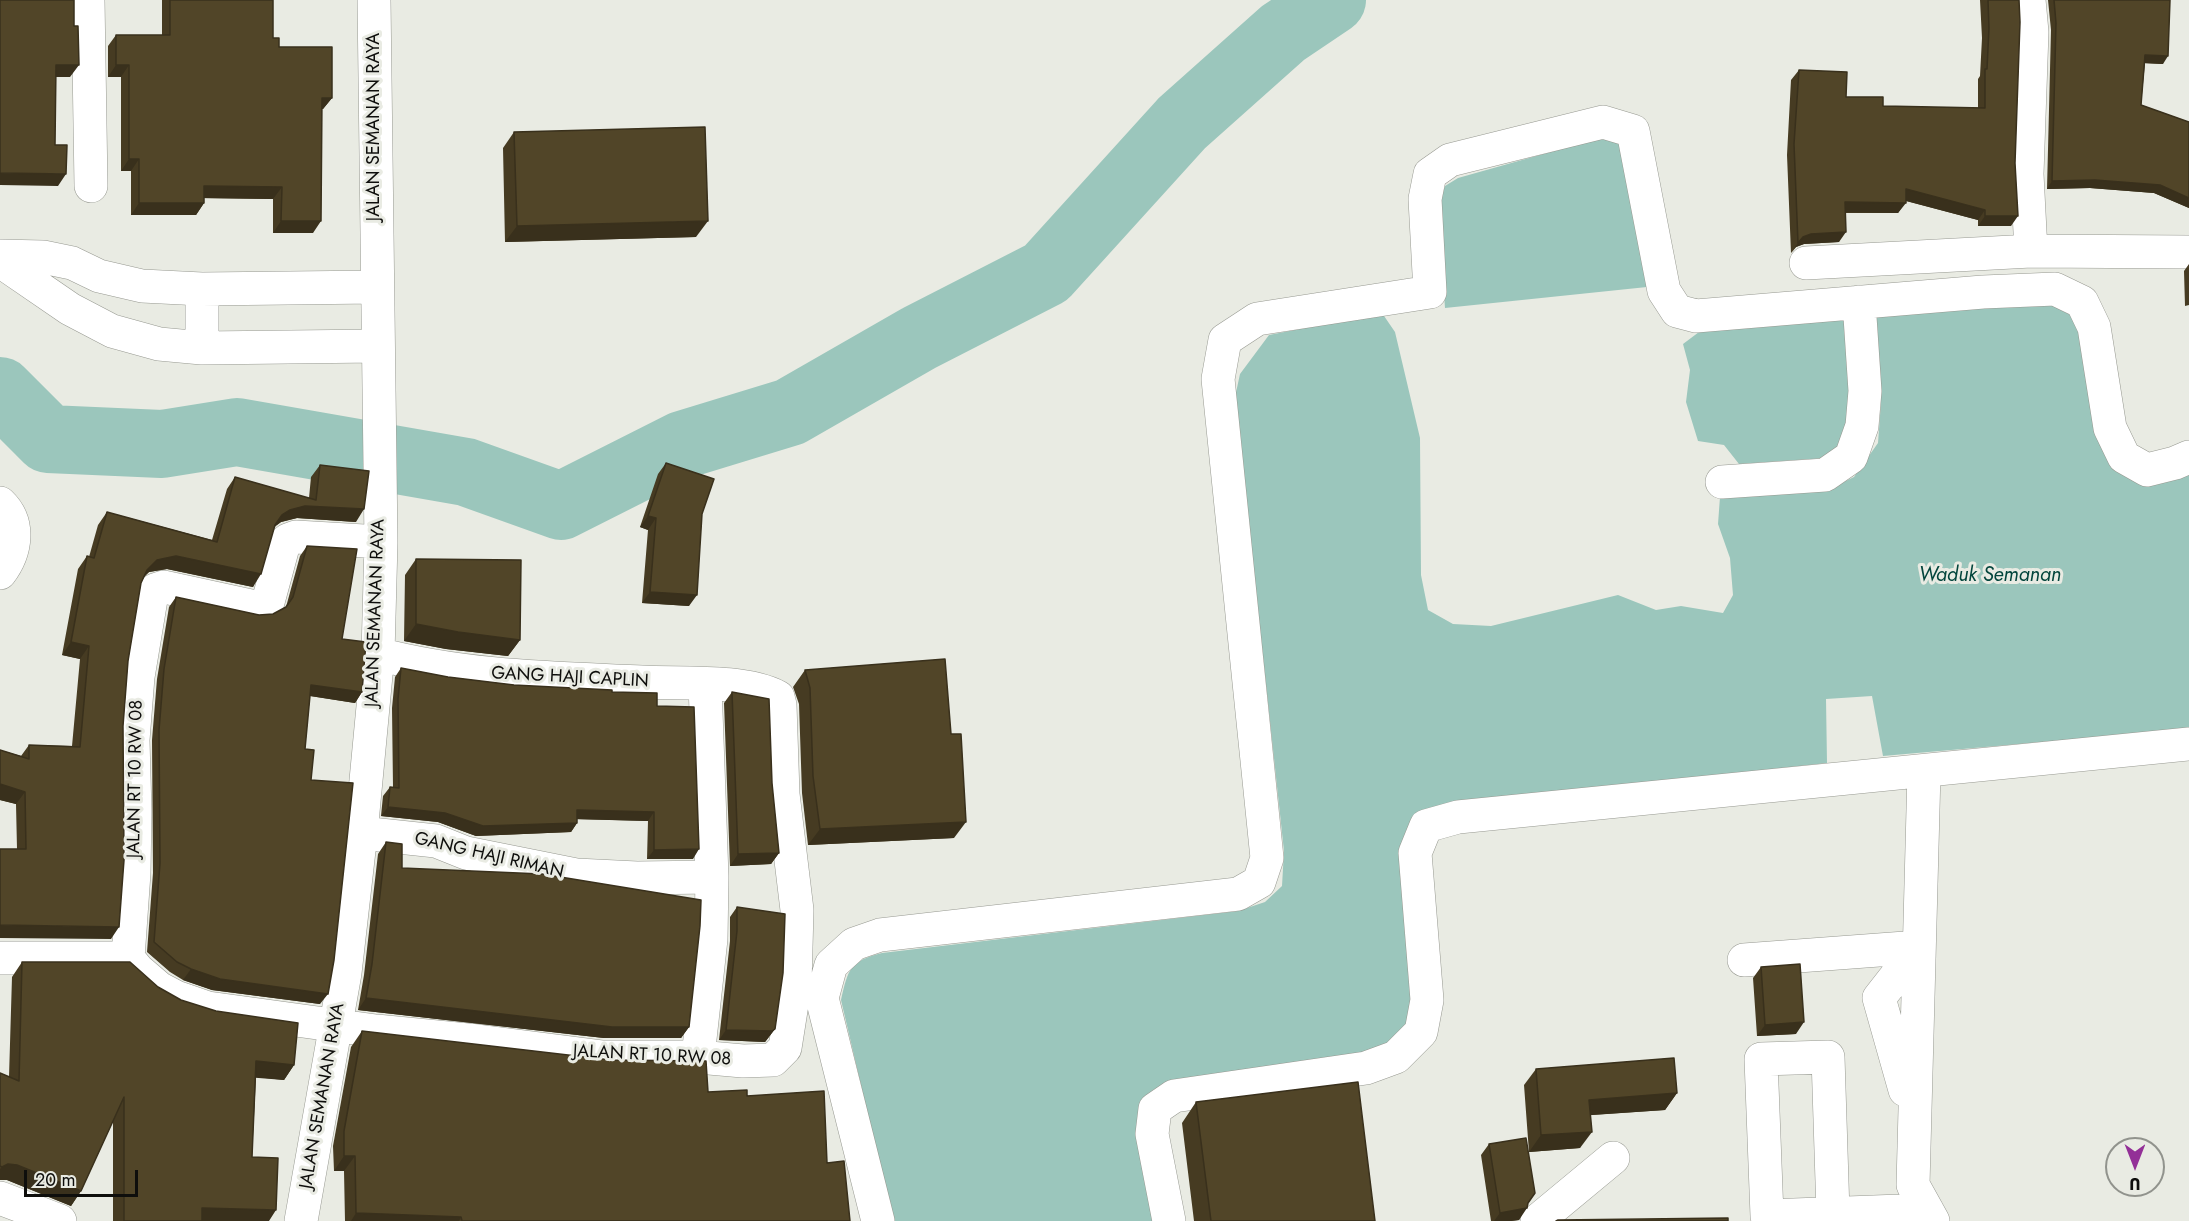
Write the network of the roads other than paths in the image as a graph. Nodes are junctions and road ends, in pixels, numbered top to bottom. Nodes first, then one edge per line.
1 (88, 0) edge
2 (374, 0) edge
3 (2029, 0) edge
4 (91, 186) dead end
5 (2031, 251) junction
6 (2189, 252) edge
7 (0, 256) edge
8 (0, 261) edge
9 (1806, 263) dead end
10 (376, 287) junction
11 (202, 289) junction
12 (1859, 302) junction
13 (377, 346) junction
14 (202, 348) junction
15 (2189, 457) edge
16 (1722, 482) dead end
17 (0, 503) edge
18 (381, 542) junction
19 (0, 573) edge
20 (378, 654) junction
21 (705, 684) junction
22 (763, 689) joint
23 (2189, 744) edge
24 (1924, 772) junction
25 (361, 833) junction
26 (712, 877) junction
27 (0, 958) edge
28 (128, 958) junction
29 (1744, 960) dead end
30 (336, 1026) junction
31 (698, 1057) junction
32 (1914, 1121) junction
33 (1613, 1158) dead end
34 (0, 1198) edge
35 (1833, 1214) junction
36 (1930, 1216) edge
37 (60, 1221) edge
38 (301, 1221) edge
39 (878, 1221) edge
40 (1169, 1221) edge
41 (1537, 1221) edge

1 - 4 street
2 - 10 street, JALAN SEMANAN RAYA
3 - 5 street
5 - 6 street
5 - 9 street
7 - 11 street
8 - 14 street
10 - 11 street
10 - 13 street, JALAN SEMANAN RAYA
11 - 14 street
12 - 15 street
12 - 16 street
12 - 39 street
13 - 14 street
13 - 18 street, JALAN SEMANAN RAYA
17 - 19 street
18 - 20 street, JALAN SEMANAN RAYA
18 - 28 street, JALAN RT 10 RW 08
20 - 21 street, GANG HAJI CAPLIN
20 - 25 street, JALAN SEMANAN RAYA
21 - 22 street, GANG HAJI CAPLIN
21 - 26 street
22 - 31 street, JALAN RT 10 RW 08
23 - 24 street
24 - 32 street
24 - 40 street
25 - 26 street, GANG HAJI RIMAN
25 - 30 street, JALAN SEMANAN RAYA
26 - 31 street
27 - 28 street
28 - 30 street, JALAN RT 10 RW 08
29 - 32 street
30 - 31 street, JALAN RT 10 RW 08
30 - 38 street, JALAN SEMANAN RAYA
32 - 36 street
33 - 41 street
34 - 37 street
35 - 35 street
35 - 36 street

